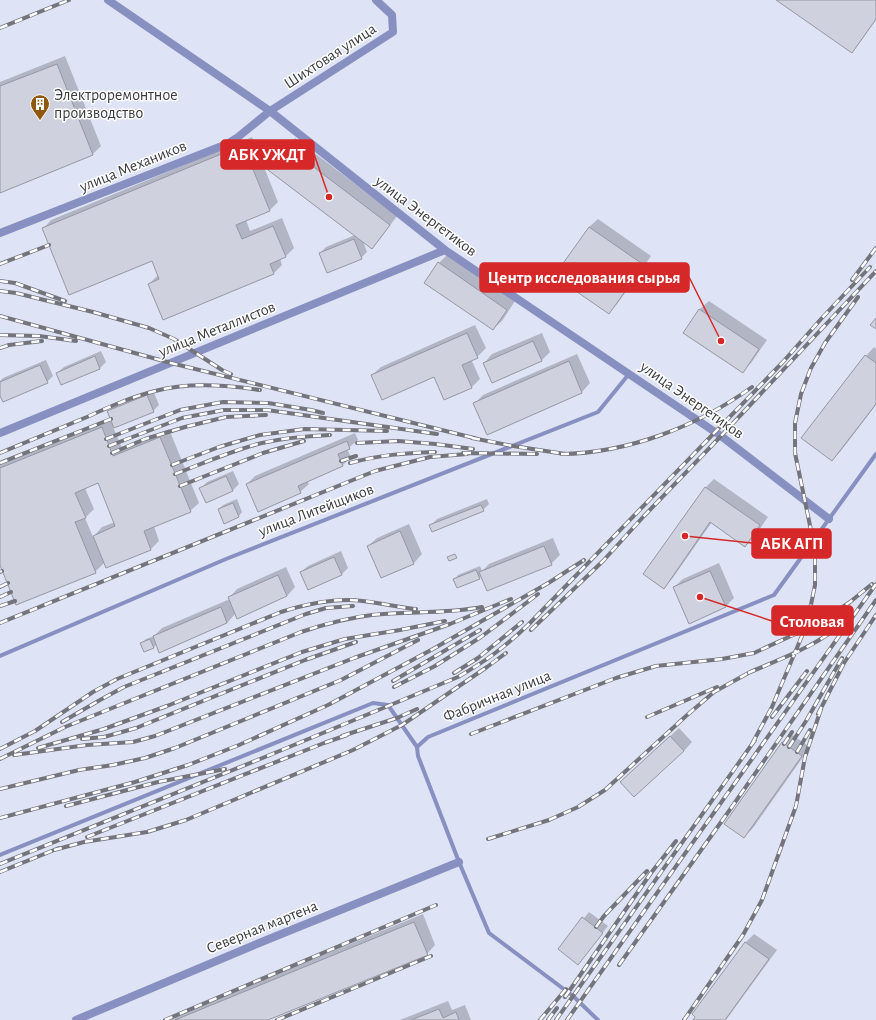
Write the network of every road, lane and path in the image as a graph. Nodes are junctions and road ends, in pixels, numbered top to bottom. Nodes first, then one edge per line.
1 (108, 0) edge
2 (376, 0) edge
3 (270, 111) junction
4 (0, 233) edge
5 (445, 250) junction
6 (629, 374) junction
7 (0, 433) edge
8 (876, 454) edge
9 (829, 519) junction
10 (0, 656) edge
11 (417, 747) junction
12 (0, 855) edge
13 (459, 862) junction
14 (76, 1020) edge
15 (598, 1020) edge

1 - 3 street, улица Энергетиков
2 - 3 street, Шихтовая улица
3 - 4 street, улица Механиков
3 - 5 street, улица Энергетиков
5 - 6 street, улица Энергетиков
5 - 7 street, улица Металлистов
6 - 9 street, улица Энергетиков
6 - 10 lane, улица Литейщиков
8 - 9 lane
9 - 11 lane, Фабричная улица
11 - 12 lane
11 - 13 lane
13 - 14 street, Северная мартена
13 - 15 lane

